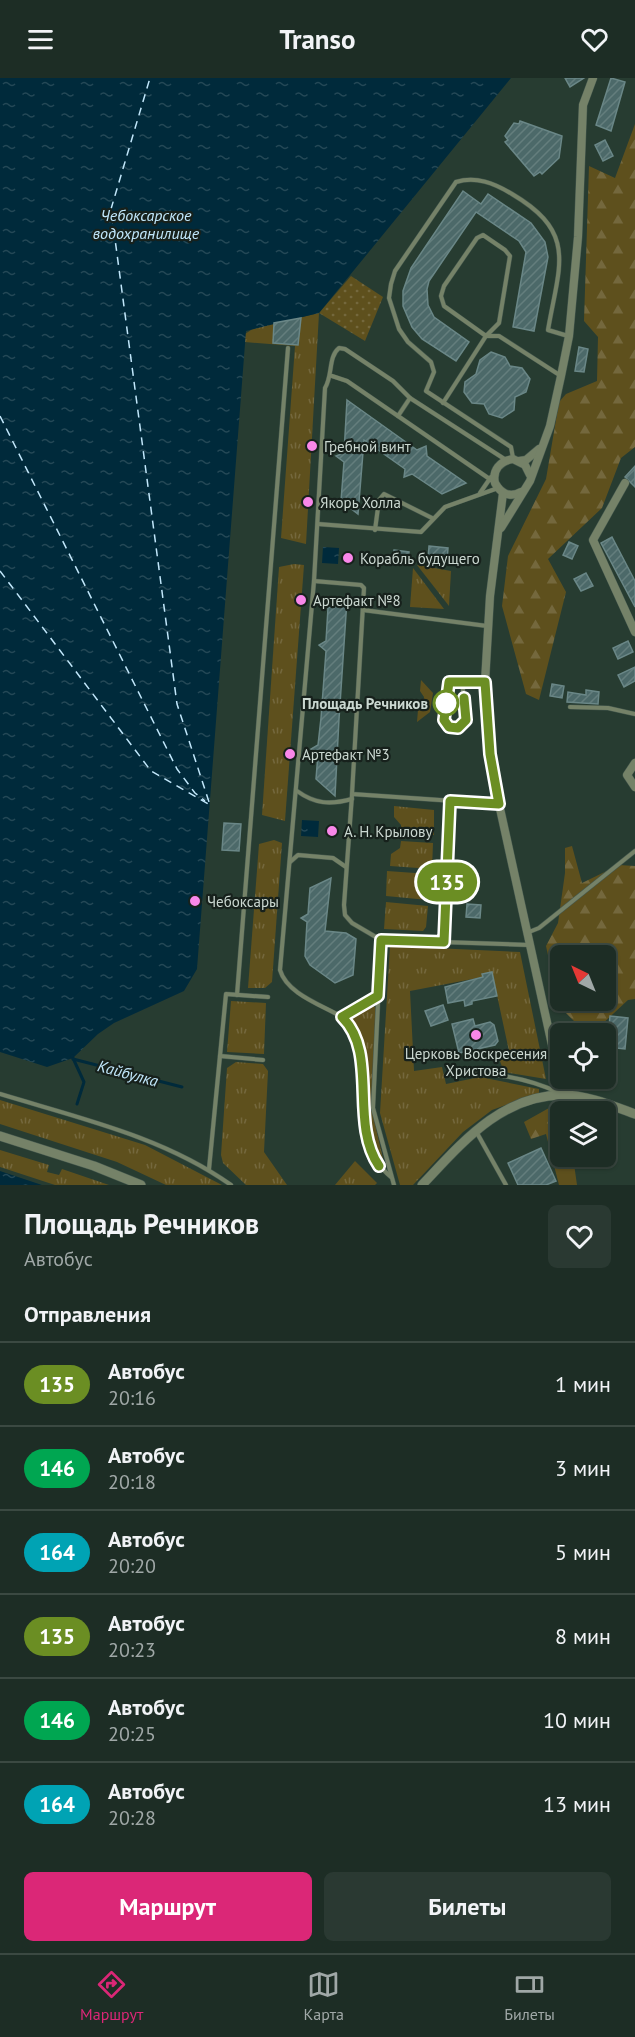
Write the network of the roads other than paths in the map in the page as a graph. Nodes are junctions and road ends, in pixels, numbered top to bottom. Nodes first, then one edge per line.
1 (593, 78) edge
2 (486, 336) junction
3 (568, 336) junction
4 (288, 348) dead end
5 (332, 376) junction
6 (561, 376) junction
7 (410, 398) junction
8 (443, 403) junction
9 (398, 416) junction
10 (543, 446) junction
11 (513, 460) junction
12 (530, 475) junction
13 (625, 483) dead end
14 (497, 485) junction
15 (521, 492) junction
16 (480, 493) junction
17 (432, 518) junction
18 (318, 524) junction
19 (375, 530) junction
20 (500, 531) junction
21 (314, 581) junction
22 (363, 610) junction
23 (488, 626) junction
24 (635, 632) edge
25 (462, 681) junction
26 (485, 682) junction
27 (570, 707) dead end
28 (635, 714) edge
29 (635, 763) edge
30 (635, 787) edge
31 (296, 791) junction
32 (352, 796) junction
33 (450, 801) junction
34 (499, 804) junction
35 (635, 851) edge
36 (290, 862) junction
37 (347, 868) junction
38 (527, 932) junction
39 (381, 940) junction
40 (444, 942) junction
41 (530, 945) junction
42 (237, 995) junction
43 (378, 996) junction
44 (268, 997) dead end
45 (342, 1017) junction
46 (550, 1024) edge
47 (220, 1056) junction
48 (263, 1060) dead end
49 (452, 1076) dead end
50 (562, 1089) edge
51 (0, 1094) edge
52 (563, 1095) junction
53 (635, 1114) edge
54 (475, 1130) junction
55 (0, 1136) edge
56 (209, 1169) junction
57 (391, 1177) junction
58 (141, 1185) edge
59 (231, 1185) edge
60 (394, 1185) edge
61 (422, 1185) edge
62 (506, 1185) edge

1 - 3 street
2 - 2 lane
2 - 6 lane
2 - 8 lane
3 - 6 street
3 - 8 lane
4 - 42 lane
5 - 7 lane
5 - 9 lane
5 - 18 lane
6 - 10 street
7 - 9 lane
7 - 11 lane
8 - 11 lane
9 - 14 lane
10 - 11 street
10 - 12 street
11 - 12 street
11 - 14 street
12 - 15 street
13 - 24 street
14 - 15 street
14 - 16 lane
14 - 16 lane
14 - 20 street
15 - 20 street
16 - 17 lane
17 - 19 lane
17 - 19 lane
18 - 19 lane
18 - 21 lane
20 - 23 street
21 - 22 lane
21 - 31 lane
22 - 23 lane
22 - 32 lane
23 - 26 street
25 - 25 lane
25 - 26 lane
26 - 34 street
27 - 28 lane
29 - 30 street
31 - 32 lane
31 - 36 lane
32 - 33 lane
32 - 37 lane
33 - 34 lane
33 - 40 lane
34 - 38 street
35 - 38 lane
36 - 37 lane
36 - 45 lane
37 - 39 lane
38 - 41 street
39 - 40 lane
39 - 43 lane
40 - 41 lane
41 - 46 street
42 - 44 lane
42 - 47 lane
43 - 45 lane
43 - 57 lane
45 - 57 lane
47 - 48 lane
47 - 56 lane
49 - 52 lane
50 - 52 street
51 - 56 lane
52 - 53 street
52 - 54 street
54 - 61 street
54 - 62 lane
55 - 58 street
56 - 59 lane
57 - 60 lane

